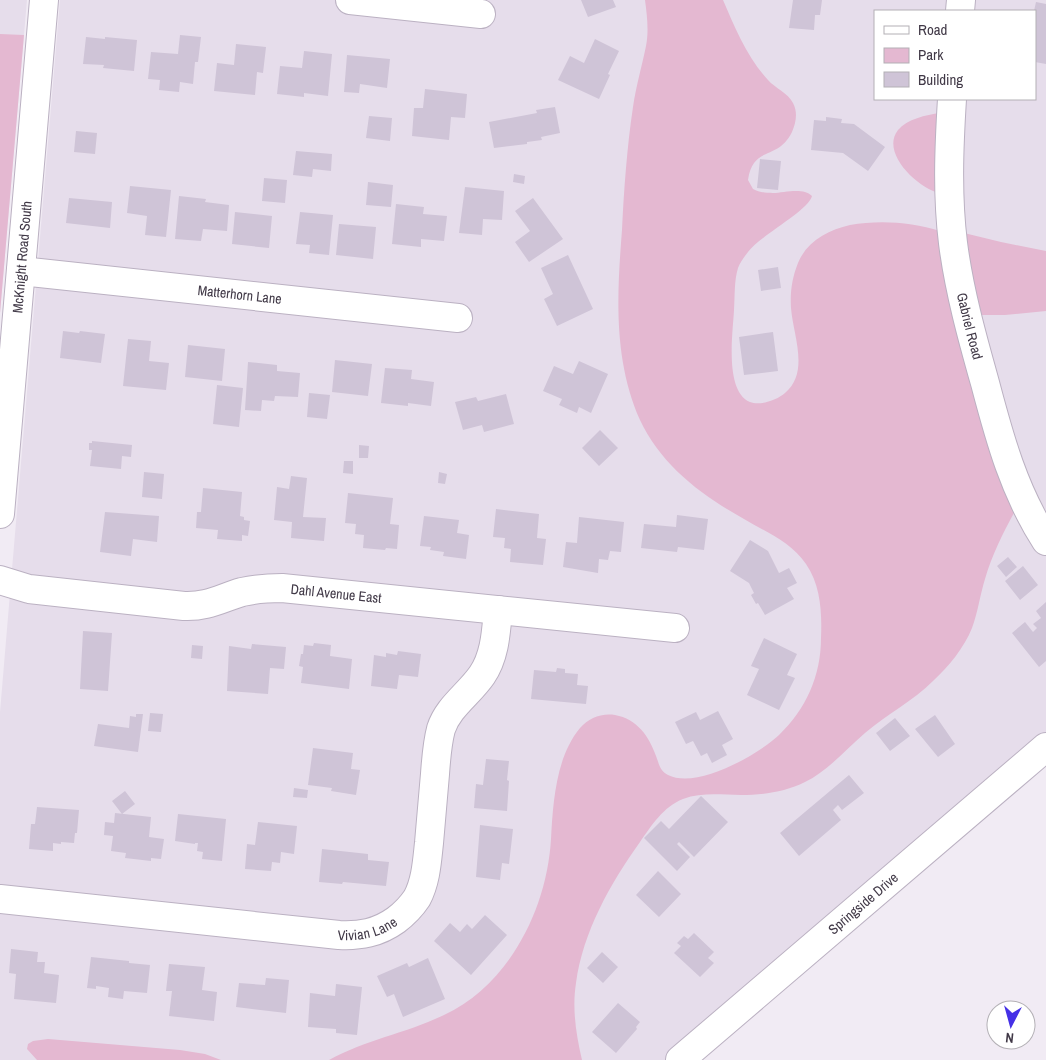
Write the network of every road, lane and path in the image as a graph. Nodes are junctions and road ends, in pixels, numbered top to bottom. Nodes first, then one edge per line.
1 (44, 0) edge
2 (350, 0) edge
3 (482, 14) dead end
4 (952, 100) edge
5 (21, 271) junction
6 (458, 318) dead end
7 (0, 514) edge
8 (1046, 542) edge
9 (0, 580) edge
10 (498, 610) junction
11 (675, 628) dead end
12 (1046, 747) edge
13 (0, 899) edge
14 (680, 1060) edge

1 - 5 street, McKnight Road South
2 - 3 street
4 - 8 street, Gabriel Road
5 - 6 street, Matterhorn Lane
5 - 7 street, McKnight Road South
9 - 10 street, Dahl Avenue East
10 - 11 street, Dahl Avenue East
10 - 13 street, Vivian Lane
12 - 14 street, Springside Drive

